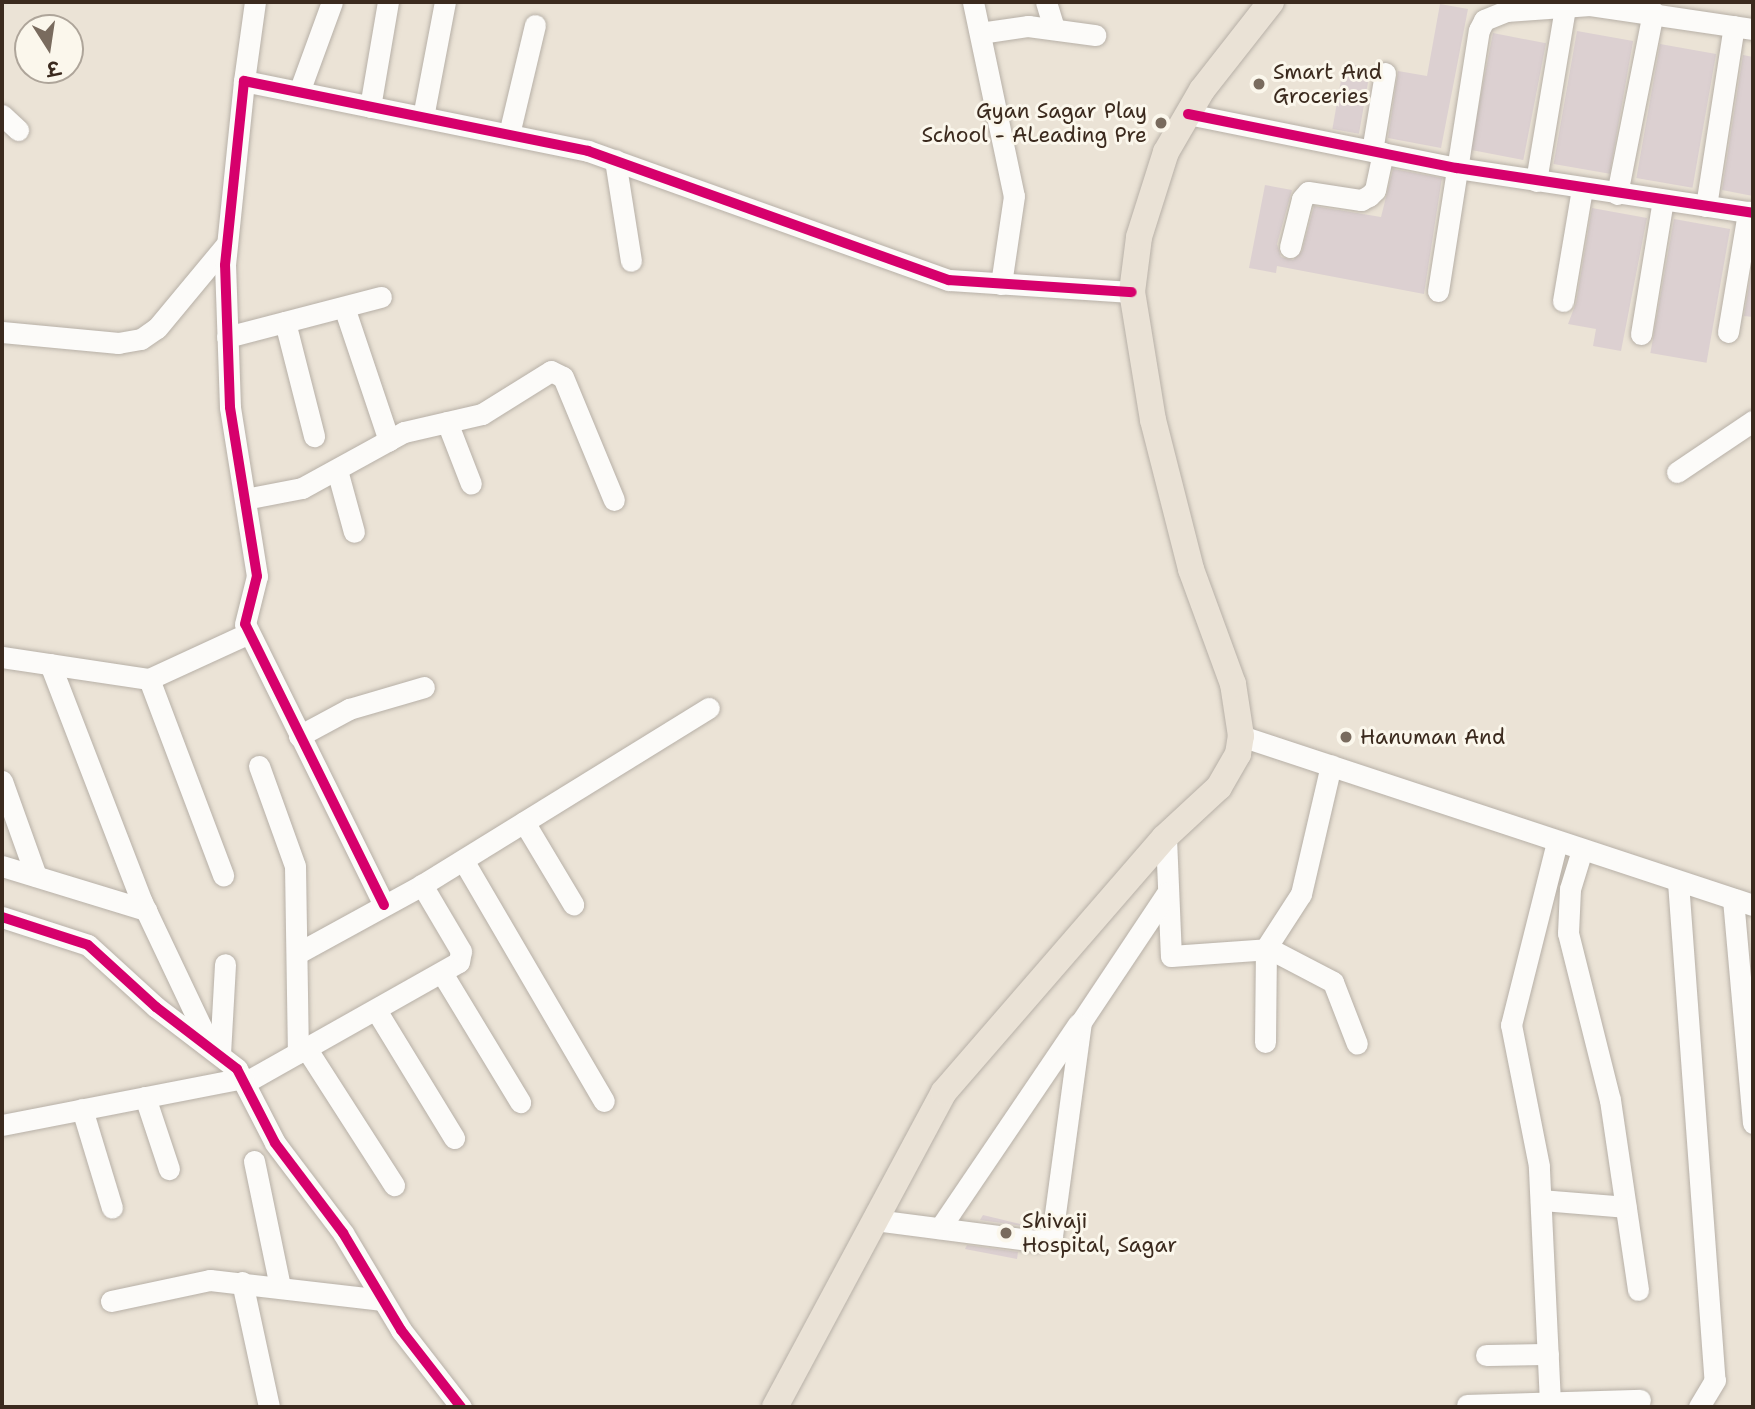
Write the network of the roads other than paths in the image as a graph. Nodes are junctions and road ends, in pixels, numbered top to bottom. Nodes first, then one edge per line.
1 (255, 2) edge
2 (332, 2) edge
3 (388, 2) edge
4 (445, 2) edge
5 (973, 2) edge
6 (1046, 2) edge
7 (1271, 2) edge
8 (1565, 7) junction
9 (1653, 12) junction
10 (1731, 20) edge
11 (535, 25) dead end
12 (1054, 29) junction
13 (980, 33) junction
14 (1095, 35) dead end
15 (1385, 73) dead end
16 (244, 82) junction
17 (299, 92) junction
18 (370, 107) junction
19 (1188, 114) junction
20 (2, 115) edge
21 (423, 117) junction
22 (18, 130) dead end
23 (509, 134) junction
24 (1378, 152) junction
25 (615, 160) junction
26 (1457, 167) junction
27 (1536, 181) junction
28 (1582, 189) junction
29 (1617, 194) junction
30 (1664, 200) junction
31 (1706, 206) junction
32 (1751, 212) edge
33 (226, 245) junction
34 (1290, 247) dead end
35 (631, 261) dead end
36 (1001, 284) junction
37 (1438, 291) dead end
38 (1132, 292) junction
39 (381, 297) dead end
40 (1563, 301) dead end
41 (344, 307) junction
42 (285, 322) junction
43 (2, 332) edge
44 (1728, 332) dead end
45 (1641, 334) dead end
46 (227, 337) junction
47 (1753, 421) edge
48 (447, 422) junction
49 (314, 436) dead end
50 (389, 441) junction
51 (337, 470) junction
52 (1677, 471) dead end
53 (471, 484) dead end
54 (245, 499) junction
55 (614, 500) dead end
56 (354, 532) dead end
57 (247, 634) junction
58 (2, 657) edge
59 (50, 664) junction
60 (149, 679) junction
61 (424, 687) dead end
62 (709, 708) dead end
63 (299, 736) junction
64 (1241, 736) junction
65 (1331, 765) junction
66 (259, 766) dead end
67 (2, 781) edge
68 (524, 822) junction
69 (1166, 838) junction
70 (1557, 842) junction
71 (1581, 850) junction
72 (463, 860) junction
73 (2, 866) edge
74 (223, 875) dead end
75 (36, 876) junction
76 (1678, 882) junction
77 (422, 885) junction
78 (1167, 893) junction
79 (1733, 899) junction
80 (573, 904) dead end
81 (384, 905) junction
82 (1753, 905) edge
83 (146, 910) junction
84 (2, 916) edge
85 (1266, 948) junction
86 (298, 953) junction
87 (225, 964) dead end
88 (442, 973) junction
89 (376, 1010) junction
90 (1085, 1013) junction
91 (1265, 1042) dead end
92 (1357, 1044) dead end
93 (215, 1049) junction
94 (302, 1051) junction
95 (245, 1080) junction
96 (145, 1097) junction
97 (604, 1101) dead end
98 (520, 1102) dead end
99 (82, 1110) junction
100 (1753, 1123) edge
101 (2, 1125) edge
102 (454, 1138) dead end
103 (254, 1161) dead end
104 (169, 1169) dead end
105 (394, 1185) dead end
106 (1541, 1200) junction
107 (1626, 1207) junction
108 (112, 1208) dead end
109 (875, 1220) junction
110 (940, 1228) junction
111 (242, 1282) junction
112 (280, 1287) junction
113 (1638, 1290) dead end
114 (383, 1300) junction
115 (111, 1301) dead end
116 (1548, 1354) junction
117 (1486, 1355) dead end
118 (1640, 1400) dead end
119 (1550, 1403) junction
120 (1595, 1404) edge
121 (1467, 1405) dead end
122 (269, 1407) edge
123 (461, 1407) edge
124 (775, 1407) edge
125 (1699, 1407) edge

1 - 16 street
2 - 17 street
3 - 18 street
4 - 21 street
5 - 13 street
6 - 12 street
7 - 19 main road
8 - 9 street
8 - 26 street
8 - 27 street
9 - 10 street
9 - 29 street
10 - 31 street
11 - 23 street
12 - 13 street
12 - 14 street
13 - 36 street
15 - 24 street
16 - 17 street
16 - 33 street
17 - 18 street
18 - 21 street
19 - 24 street
19 - 38 main road
20 - 22 street
21 - 23 street
23 - 25 street
24 - 26 street
24 - 34 street
25 - 35 street
25 - 36 street
26 - 27 street
26 - 37 street
27 - 28 street
28 - 29 street
28 - 40 street
29 - 30 street
30 - 31 street
30 - 45 street
31 - 32 street
32 - 44 street
33 - 43 street
33 - 46 street
36 - 38 street
38 - 64 main road
39 - 41 street
41 - 42 street
41 - 50 street
42 - 46 street
42 - 49 street
46 - 54 street
47 - 52 street
48 - 50 street
48 - 53 street
48 - 55 street
50 - 51 street
51 - 54 street
51 - 56 street
54 - 57 street
57 - 60 street
57 - 63 street
58 - 59 street
59 - 60 street
59 - 83 street
60 - 74 street
61 - 63 street
62 - 68 street
63 - 81 street
64 - 65 street
64 - 69 main road
65 - 70 street
65 - 85 street
66 - 86 street
67 - 75 street
68 - 72 street
68 - 80 street
69 - 78 street
69 - 109 main road
70 - 71 street
70 - 106 street
71 - 76 street
71 - 107 street
72 - 77 street
72 - 97 street
73 - 75 street
75 - 83 street
76 - 79 street
76 - 125 street
77 - 81 street
77 - 88 street
78 - 85 street
78 - 90 street
79 - 82 street
79 - 100 street
81 - 86 street
83 - 93 street
84 - 93 street
85 - 91 street
85 - 92 street
86 - 94 street
87 - 93 street
88 - 89 street
88 - 98 street
89 - 94 street
89 - 102 street
90 - 110 street
90 - 110 street
93 - 95 street
94 - 95 street
94 - 105 street
95 - 96 street
95 - 114 street
96 - 99 street
96 - 104 street
99 - 101 street
99 - 108 street
103 - 112 street
106 - 107 street
106 - 116 street
107 - 113 street
109 - 110 street
109 - 124 main road
111 - 112 street
111 - 115 street
111 - 122 street
112 - 114 street
114 - 123 street
116 - 117 street
116 - 119 street
118 - 120 street
119 - 120 street
119 - 121 street

